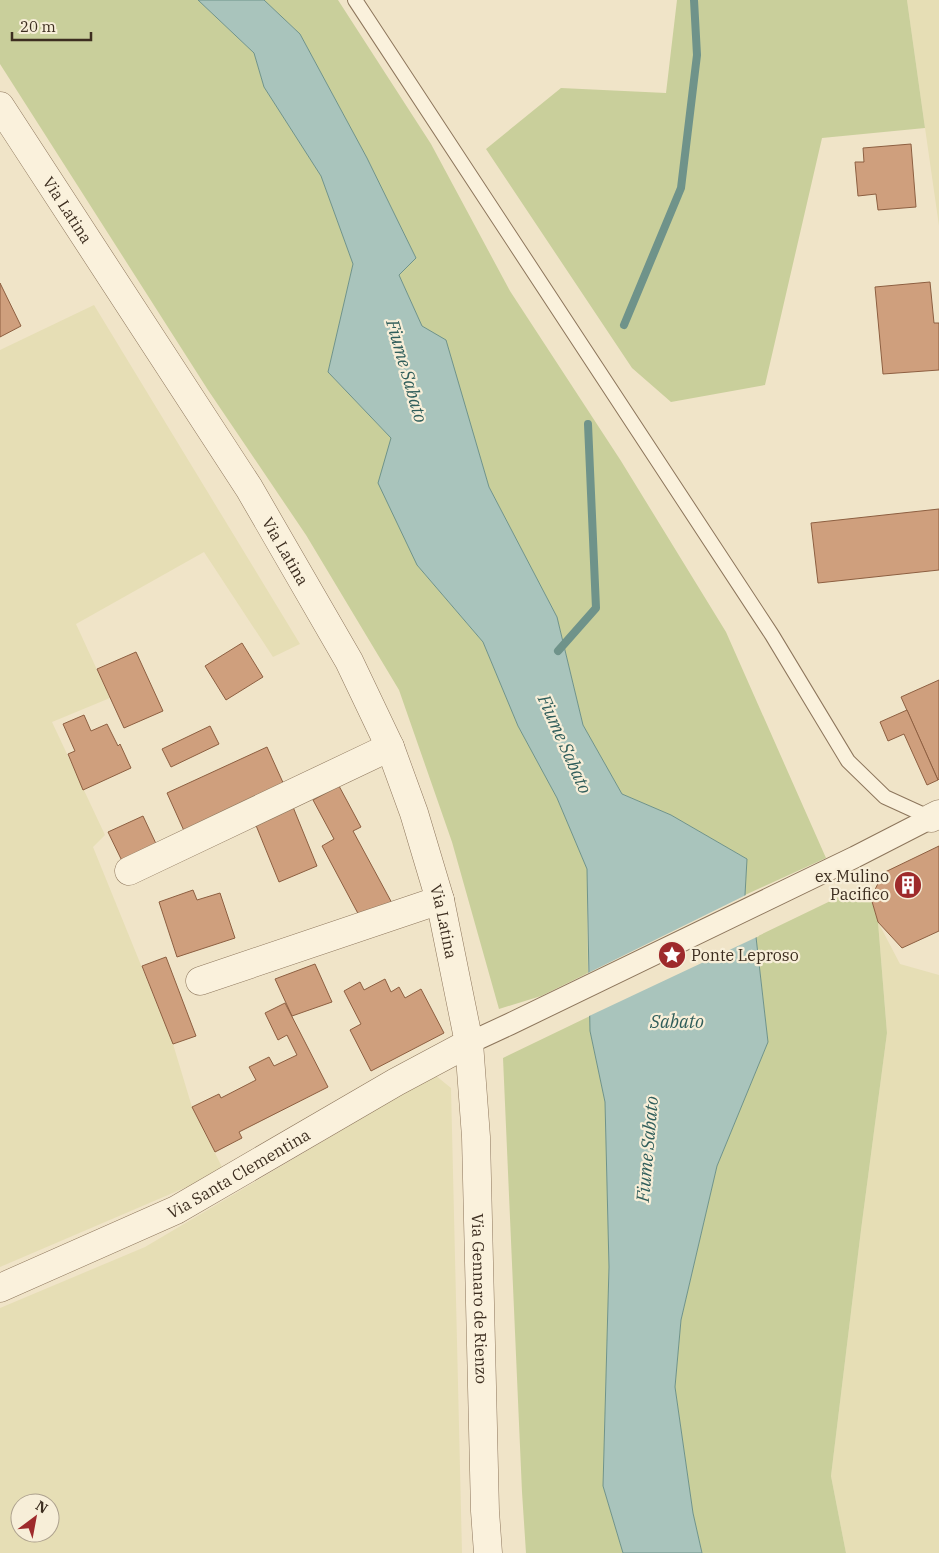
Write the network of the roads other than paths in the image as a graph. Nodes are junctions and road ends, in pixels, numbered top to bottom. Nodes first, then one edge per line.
1 (355, 0) edge
2 (0, 106) edge
3 (390, 748) junction
4 (935, 816) edge
5 (129, 871) dead end
6 (440, 900) junction
7 (200, 981) dead end
8 (469, 1043) junction
9 (0, 1288) edge
10 (488, 1553) edge

1 - 4 lane
2 - 3 street, Via Latina
3 - 5 street
3 - 6 street, Via Latina
4 - 8 street
6 - 7 street
6 - 8 street, Via Latina
8 - 9 street, Via Santa Clementina
8 - 10 street, Via Gennaro de Rienzo

